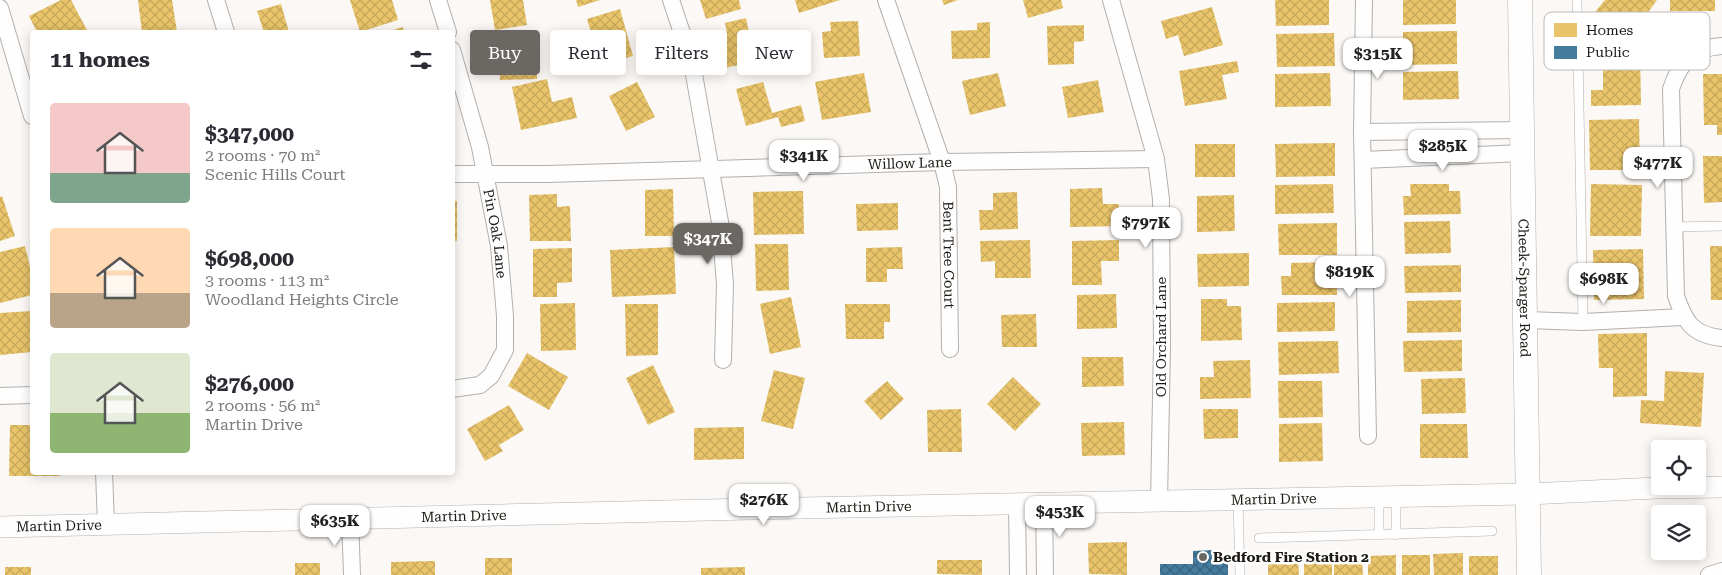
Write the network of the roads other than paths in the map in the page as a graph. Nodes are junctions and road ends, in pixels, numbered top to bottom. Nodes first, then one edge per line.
1 (216, 0) edge
2 (438, 0) edge
3 (671, 0) edge
4 (886, 0) edge
5 (1111, 0) edge
6 (1364, 0) edge
7 (1520, 0) edge
8 (0, 8) edge
9 (225, 30) edge
10 (447, 30) edge
11 (455, 60) edge
12 (1578, 70) edge
13 (1678, 70) edge
14 (30, 109) edge
15 (1362, 132) junction
16 (1522, 142) junction
17 (1156, 159) junction
18 (1363, 160) junction
19 (942, 162) junction
20 (711, 168) junction
21 (455, 174) edge
22 (485, 174) junction
23 (1722, 226) edge
24 (1674, 227) junction
25 (1683, 317) junction
26 (1526, 320) junction
27 (1583, 322) junction
28 (1722, 338) edge
29 (950, 349) dead end
30 (724, 360) dead end
31 (455, 389) edge
32 (0, 396) edge
33 (30, 396) edge
34 (1368, 436) dead end
35 (104, 475) edge
36 (1722, 487) edge
37 (1528, 494) junction
38 (1388, 497) junction
39 (1238, 499) junction
40 (1159, 501) junction
41 (1044, 502) junction
42 (1017, 503) junction
43 (350, 518) junction
44 (106, 524) junction
45 (0, 526) edge
46 (1492, 530) dead end
47 (1379, 535) junction
48 (1396, 535) junction
49 (1259, 538) dead end
50 (1722, 571) edge
51 (352, 575) edge
52 (1018, 575) edge
53 (1045, 575) edge
54 (1240, 575) edge
55 (1529, 575) edge
56 (1708, 575) edge

1 - 9 street
2 - 10 street
3 - 20 street
4 - 19 street, Bent Tree Court
5 - 17 street, Old Orchard Lane
6 - 15 street
7 - 16 main road, Cheek-Sparger Road
8 - 14 street
11 - 22 street, Pin Oak Lane
12 - 27 lane
13 - 24 street
15 - 16 street
15 - 18 street
16 - 18 street
16 - 26 main road, Cheek-Sparger Road
17 - 19 street, Willow Lane
17 - 40 street, Old Orchard Lane
18 - 34 street
19 - 20 street, Willow Lane
19 - 29 street, Bent Tree Court
20 - 22 street, Willow Lane
20 - 30 street
21 - 22 street, Willow Lane
22 - 31 street, Pin Oak Lane
23 - 24 lane
24 - 25 street
25 - 27 street
25 - 28 street
26 - 27 street
26 - 37 main road, Cheek-Sparger Road
32 - 33 street
35 - 44 street
36 - 37 street, Martin Drive
37 - 38 street, Martin Drive
37 - 55 main road, Cheek-Sparger Road
38 - 39 street, Martin Drive
38 - 47 lane
38 - 48 lane
39 - 40 street, Martin Drive
39 - 54 lane
40 - 41 street, Martin Drive
41 - 42 street, Martin Drive
41 - 53 street
42 - 43 street, Martin Drive
42 - 52 street
43 - 44 street, Martin Drive
43 - 51 street
44 - 45 street, Martin Drive
46 - 48 lane
47 - 48 lane
47 - 49 lane
50 - 56 street

